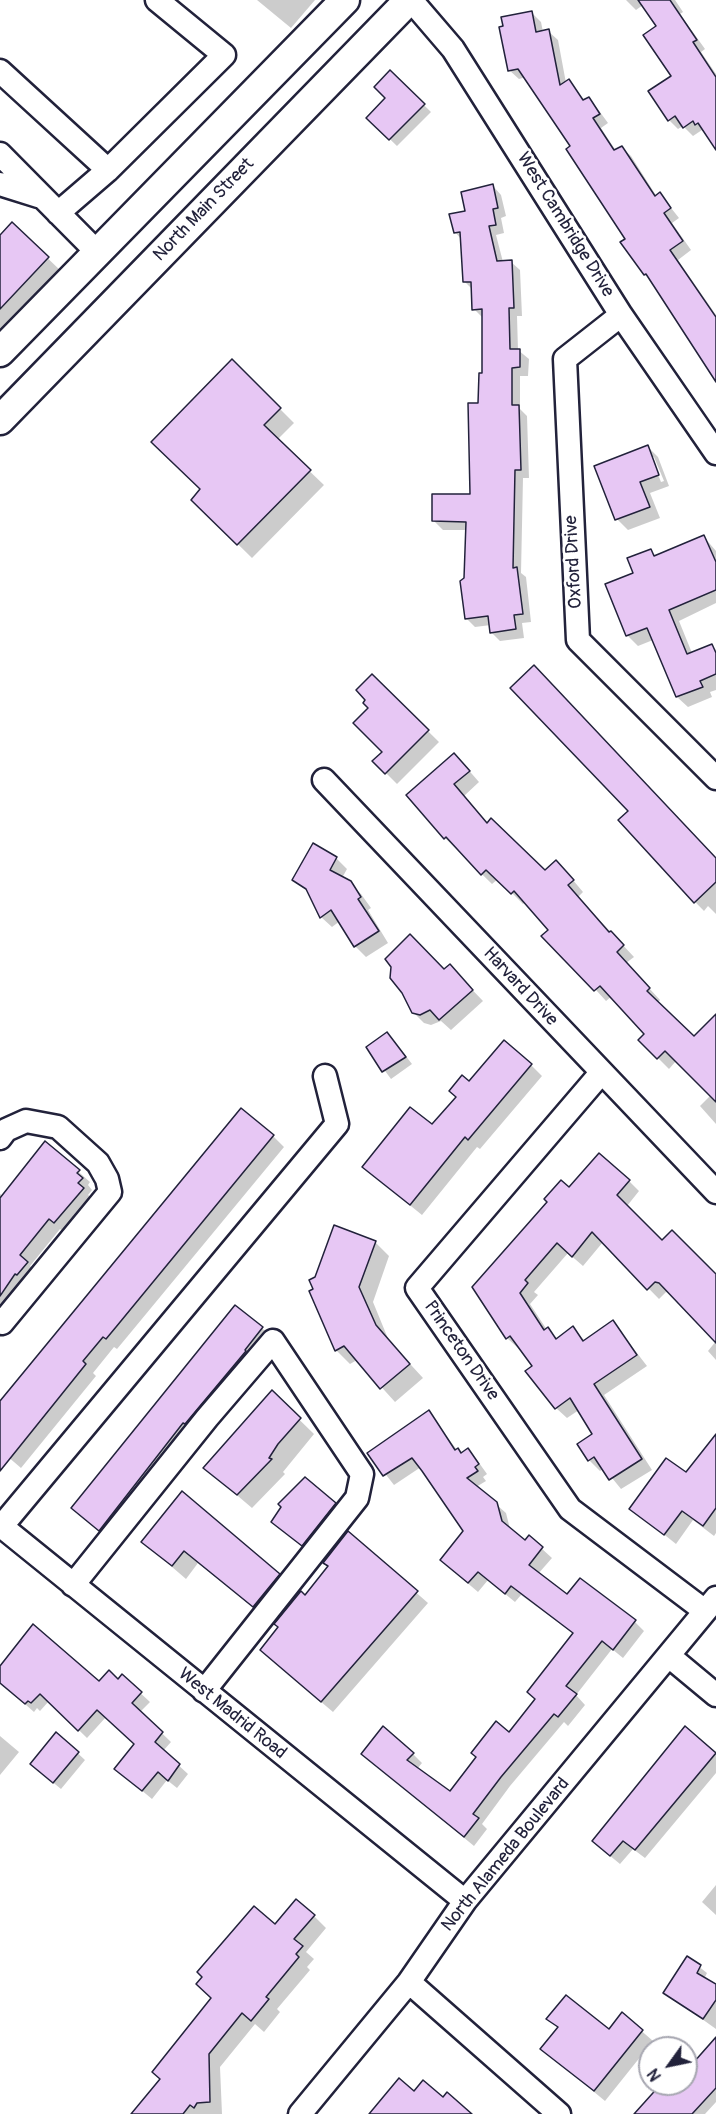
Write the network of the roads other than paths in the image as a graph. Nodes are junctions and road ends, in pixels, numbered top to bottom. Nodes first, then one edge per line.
1 (158, 0) edge
2 (345, 0) edge
3 (410, 0) edge
4 (0, 71) edge
5 (0, 154) edge
6 (108, 170) junction
7 (0, 184) edge
8 (50, 205) junction
9 (98, 253) junction
10 (621, 315) junction
11 (2, 348) edge
12 (0, 420) edge
13 (716, 453) edge
14 (716, 778) edge
15 (324, 780) dead end
16 (601, 1073) junction
17 (325, 1076) dead end
18 (2, 1127) edge
19 (716, 1192) edge
20 (2, 1323) dead end
21 (1, 1526) edge
22 (74, 1585) junction
23 (710, 1604) edge
24 (669, 1656) junction
25 (204, 1691) junction
26 (716, 1695) edge
27 (465, 1902) junction
28 (409, 1982) junction
29 (300, 2114) edge
30 (559, 2114) edge

1 - 6 street
2 - 9 main road
3 - 10 street, West Cambridge Drive
3 - 12 main road, North Main Street
4 - 6 street
5 - 8 street
6 - 8 street
7 - 8 street
8 - 9 street
9 - 11 main road
10 - 13 street, West Cambridge Drive
10 - 14 street, Oxford Drive
15 - 16 street, Harvard Drive
16 - 19 street, Harvard Drive
16 - 23 street, Princeton Drive
17 - 21 street
18 - 20 street
21 - 22 street, West Madrid Road
22 - 25 street, West Madrid Road
22 - 25 street
23 - 24 street, North Alameda Boulevard
24 - 26 street
24 - 27 street, North Alameda Boulevard
25 - 27 street, West Madrid Road
27 - 28 street, North Alameda Boulevard
28 - 29 street, North Alameda Boulevard
28 - 30 street

